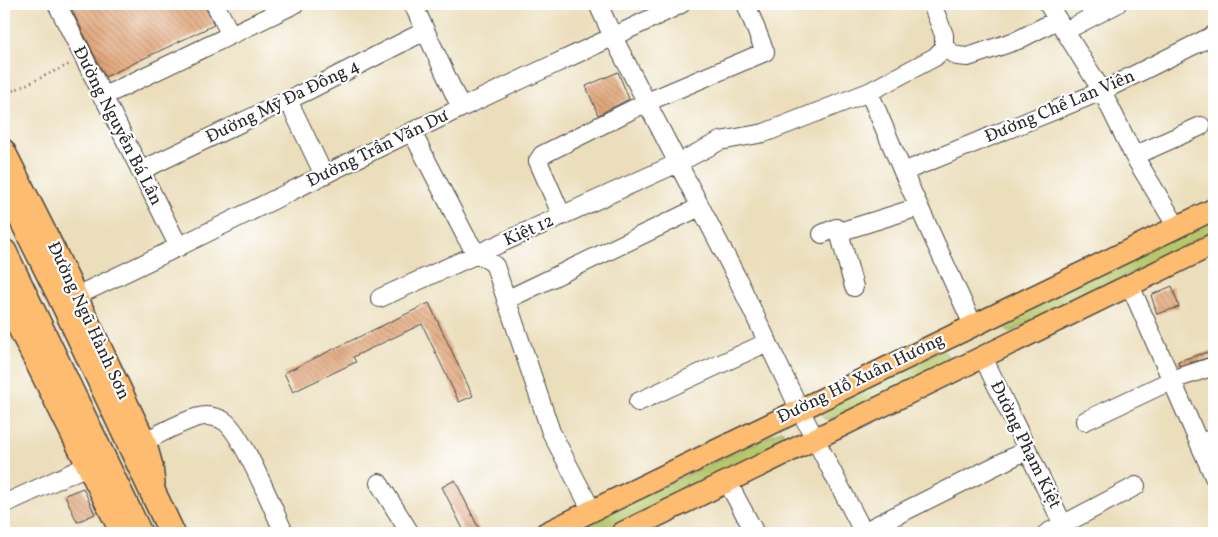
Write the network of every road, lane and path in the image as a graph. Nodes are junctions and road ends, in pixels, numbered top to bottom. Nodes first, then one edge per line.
1 (57, 4) edge
2 (215, 4) edge
3 (295, 4) edge
4 (413, 4) edge
5 (598, 4) edge
6 (681, 4) edge
7 (746, 4) edge
8 (932, 4) edge
9 (1048, 4) edge
10 (1117, 4) edge
11 (1061, 26) junction
12 (425, 31) junction
13 (231, 35) junction
14 (1214, 35) edge
15 (613, 37) junction
16 (944, 48) junction
17 (83, 58) junction
18 (1102, 91) junction
19 (869, 92) junction
20 (4, 95) edge
21 (102, 97) junction
22 (288, 100) junction
23 (647, 102) junction
24 (461, 108) junction
25 (1201, 126) dead end
26 (412, 132) junction
27 (4, 150) edge
28 (1134, 156) junction
29 (678, 163) junction
30 (140, 171) junction
31 (903, 172) junction
32 (324, 175) junction
33 (4, 183) edge
34 (700, 207) junction
35 (919, 207) junction
36 (1214, 209) edge
37 (562, 216) junction
38 (1177, 227) junction
39 (179, 247) junction
40 (1213, 248) edge
41 (4, 252) edge
42 (477, 254) junction
43 (1130, 285) junction
44 (854, 288) dead end
45 (76, 296) junction
46 (380, 298) dead end
47 (4, 300) edge
48 (506, 300) junction
49 (971, 326) junction
50 (768, 342) junction
51 (984, 357) junction
52 (1214, 366) edge
53 (1172, 380) junction
54 (64, 399) junction
55 (638, 402) dead end
56 (800, 410) junction
57 (1085, 421) dead end
58 (816, 439) junction
59 (145, 441) junction
60 (1207, 441) edge
61 (1027, 450) junction
62 (87, 466) junction
63 (1214, 477) edge
64 (379, 483) dead end
65 (728, 483) junction
66 (1136, 486) dead end
67 (154, 496) junction
68 (4, 504) edge
69 (592, 511) junction
70 (1065, 529) edge
71 (635, 531) edge
72 (121, 533) edge
73 (139, 533) edge
74 (172, 533) edge
75 (284, 533) edge
76 (410, 533) edge
77 (546, 533) edge
78 (755, 533) edge
79 (863, 533) edge
80 (1047, 533) edge

1 - 17 street, Đường Nguyễn Bá Lân
2 - 13 street
3 - 13 street
4 - 12 street
5 - 15 street
6 - 15 street, Đường Trần Văn Dư
7 - 23 street
8 - 16 street
9 - 11 street
10 - 11 street
11 - 16 street
11 - 18 street
12 - 22 street, Đường Mỹ Đa Đông 4
12 - 24 street
13 - 21 street
14 - 18 street, Đường Chế Lan Viên
15 - 23 street
15 - 24 street, Đường Trần Văn Dư
16 - 19 street
17 - 20 path
17 - 21 street, Đường Nguyễn Bá Lân
18 - 28 street
18 - 31 street, Đường Chế Lan Viên
19 - 29 street, Kiệt 12
19 - 31 street
21 - 30 street, Đường Nguyễn Bá Lân
22 - 30 street, Đường Mỹ Đa Đông 4
22 - 32 street
23 - 29 street
23 - 37 street
24 - 26 street, Đường Trần Văn Dư
25 - 28 street
26 - 32 street, Đường Trần Văn Dư
26 - 42 street
27 - 45 main road, Đường Ngũ Hành Sơn
28 - 38 street
29 - 34 street
29 - 37 street, Kiệt 12
30 - 39 street, Đường Nguyễn Bá Lân
31 - 35 street
32 - 39 street, Đường Trần Văn Dư
33 - 67 highway, Đường Ngũ Hành Sơn
34 - 48 street
34 - 50 street
35 - 44 street
35 - 49 street
36 - 38 main road, Đường Hồ Xuân Hương
37 - 42 street, Kiệt 12
38 - 49 main road, Đường Hồ Xuân Hương
39 - 45 street, Đường Trần Văn Dư
40 - 43 main road, Đường Hồ Xuân Hương
41 - 54 highway
42 - 46 street, Kiệt 12
42 - 48 street
43 - 51 main road, Đường Hồ Xuân Hương
43 - 53 street
45 - 59 main road, Đường Ngũ Hành Sơn
47 - 54 main road
48 - 69 street
49 - 51 main road
49 - 51 main road
49 - 56 main road, Đường Hồ Xuân Hương
50 - 55 street
50 - 56 street
51 - 58 main road, Đường Hồ Xuân Hương
51 - 61 street, Đường Phạm Kiệt
52 - 53 street
53 - 57 street
53 - 60 street
54 - 62 main road
54 - 73 highway
56 - 58 street
56 - 69 main road, Đường Hồ Xuân Hương
58 - 65 main road, Đường Hồ Xuân Hương
58 - 79 street
59 - 67 main road, Đường Ngũ Hành Sơn
59 - 75 street
60 - 63 street
61 - 70 street, Đường Phạm Kiệt
61 - 79 street
62 - 68 street
62 - 72 main road
64 - 76 street
65 - 71 main road, Đường Hồ Xuân Hương
65 - 78 street
66 - 70 street
67 - 74 highway, Đường Ngũ Hành Sơn
69 - 77 main road, Đường Hồ Xuân Hương
70 - 80 street

